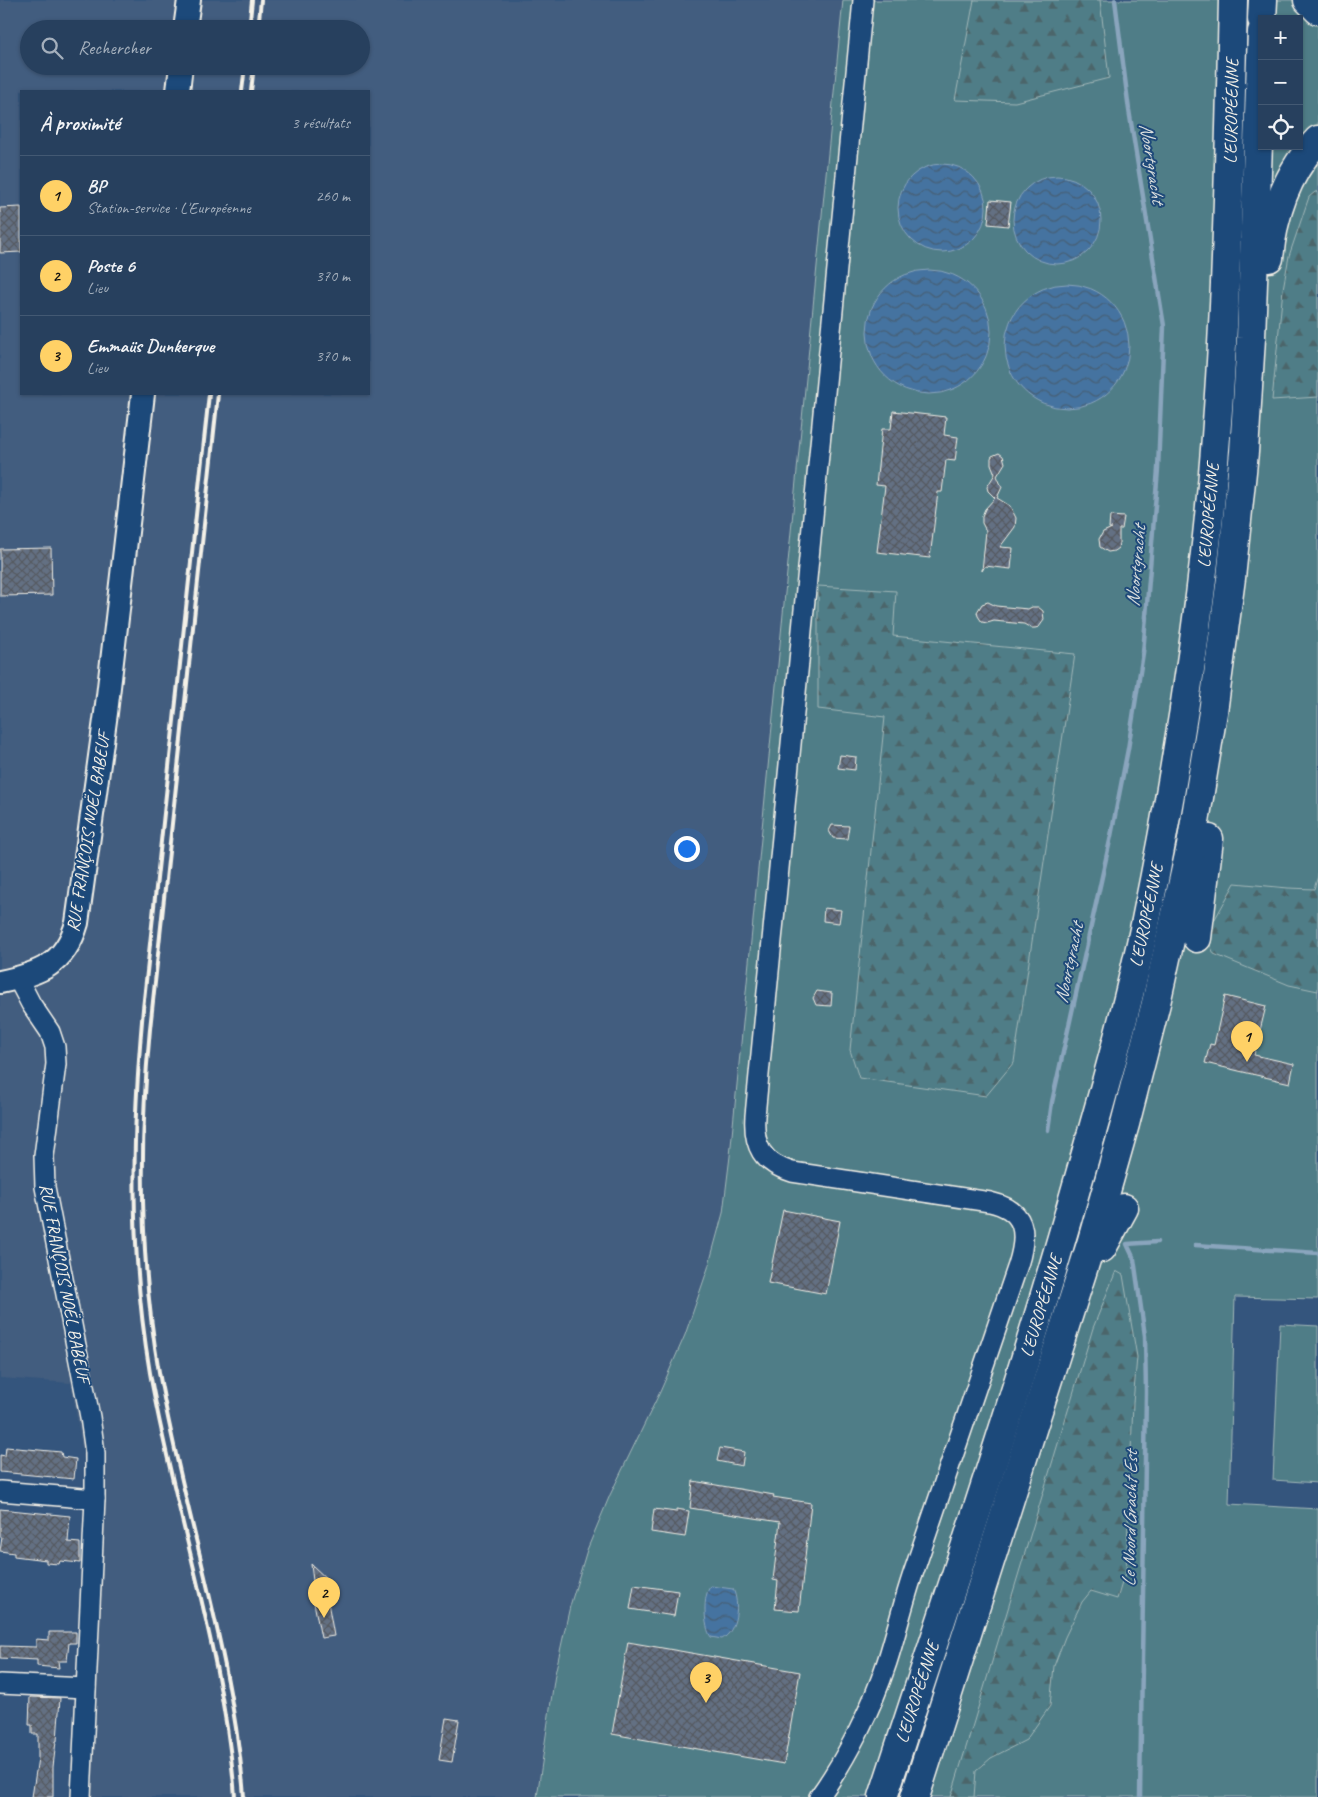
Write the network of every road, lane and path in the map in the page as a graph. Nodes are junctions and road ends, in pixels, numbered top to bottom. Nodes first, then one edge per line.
1 (188, 0) edge
2 (863, 0) edge
3 (1233, 0) edge
4 (1263, 0) edge
5 (1308, 0) edge
6 (1318, 10) edge
7 (1262, 15) edge
8 (186, 20) edge
9 (1261, 60) edge
10 (180, 75) edge
11 (178, 90) edge
12 (1318, 140) edge
13 (143, 395) edge
14 (1241, 480) junction
15 (1227, 604) junction
16 (1197, 938) dead end
17 (9, 981) edge
18 (1124, 1208) dead end
19 (1086, 1262) junction
20 (0, 1491) edge
21 (94, 1499) junction
22 (953, 1581) junction
23 (0, 1684) edge
24 (86, 1688) junction
25 (81, 1797) edge
26 (819, 1797) edge
27 (873, 1797) edge
28 (883, 1797) edge
29 (915, 1797) edge

1 - 8 street
2 - 26 street
3 - 22 highway, L'EUROPÉENNE
4 - 7 highway
5 - 6 highway
9 - 14 highway, L'EUROPÉENNE
10 - 11 street
12 - 14 highway
13 - 17 street, RUE FRANÇOIS NOËL BABEUF
14 - 15 highway, L'EUROPÉENNE
15 - 16 highway
15 - 19 highway, L'EUROPÉENNE
17 - 21 street, RUE FRANÇOIS NOËL BABEUF
18 - 19 highway
19 - 29 highway, L'EUROPÉENNE
20 - 21 street
21 - 24 street, RUE FRANÇOIS NOËL BABEUF
22 - 27 highway
22 - 28 highway, L'EUROPÉENNE
23 - 24 street
24 - 25 street, RUE FRANÇOIS NOËL BABEUF

